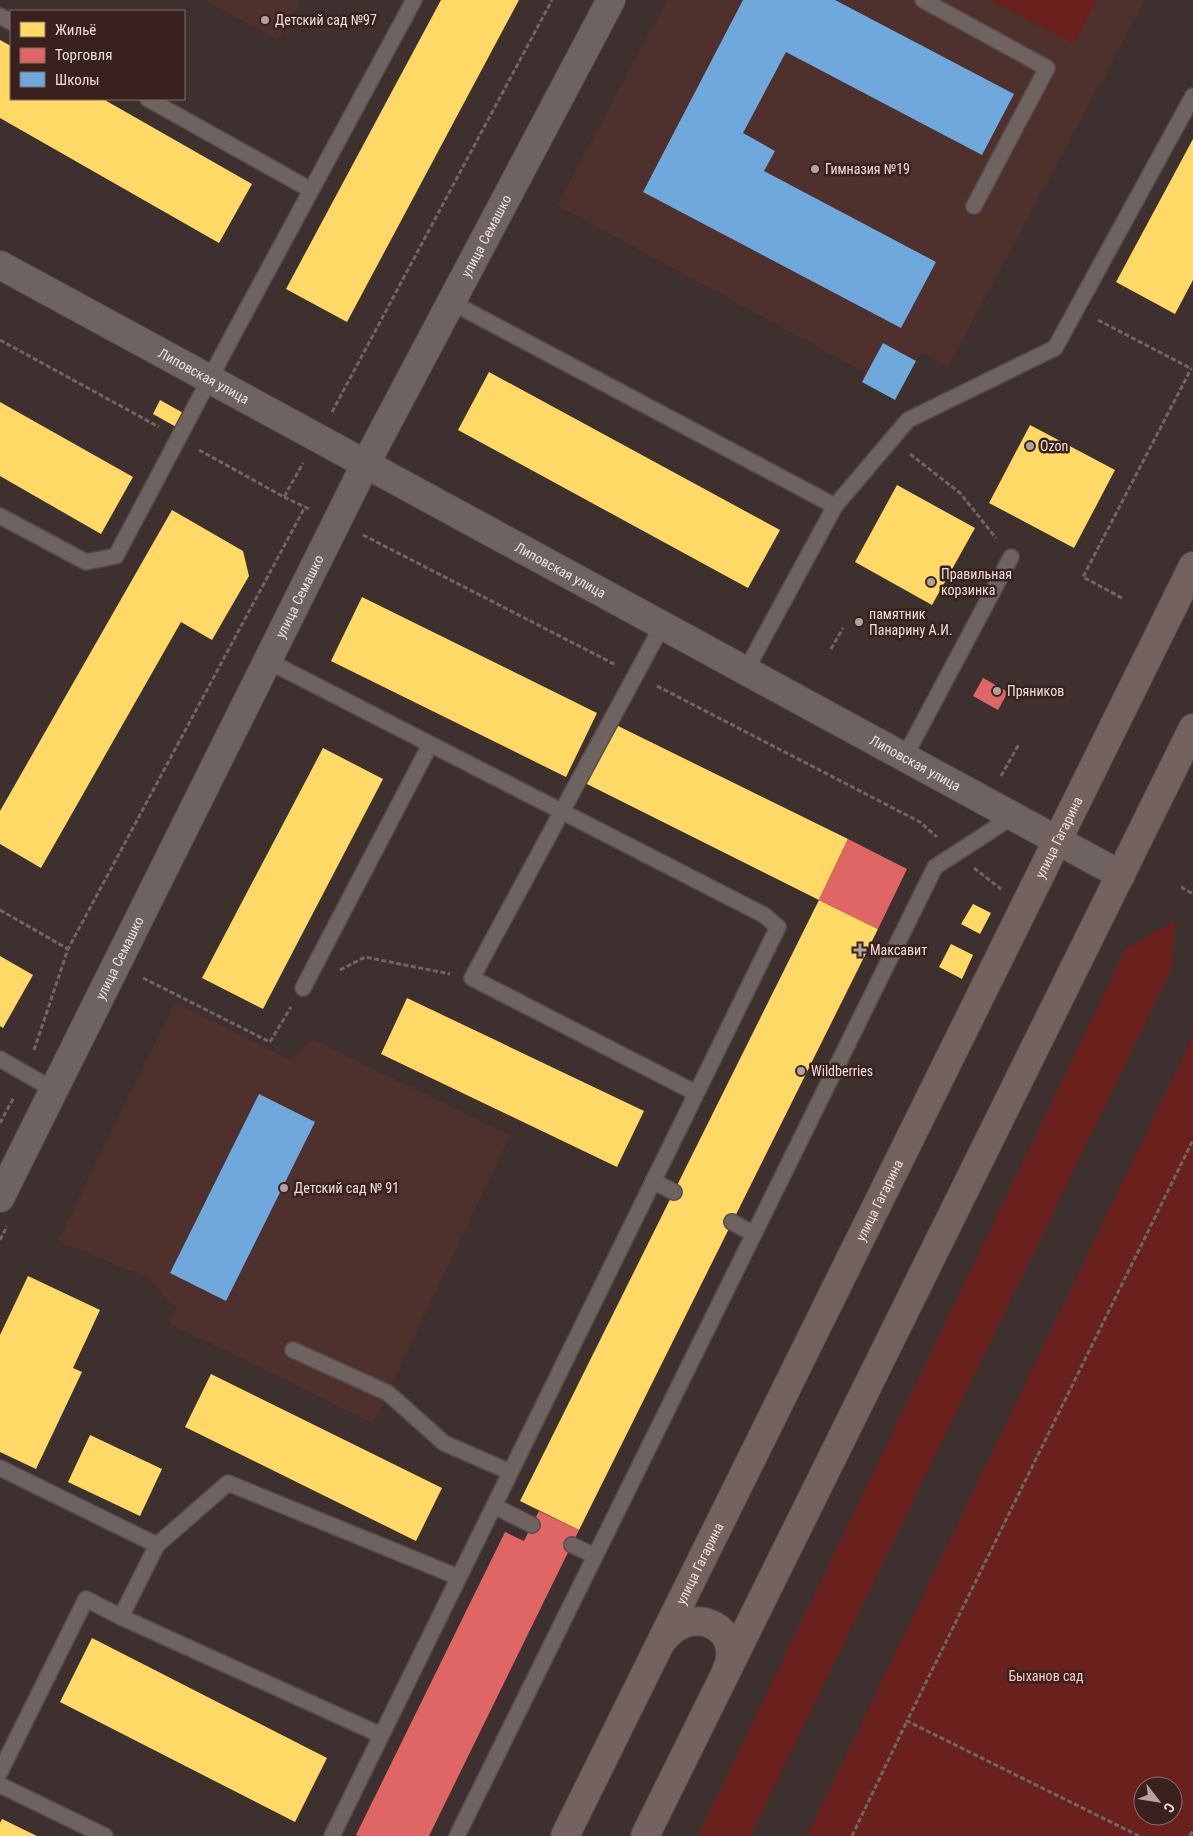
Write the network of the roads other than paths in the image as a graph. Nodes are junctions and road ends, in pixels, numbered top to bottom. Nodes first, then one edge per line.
1 (414, 0) edge
2 (611, 0) edge
3 (923, 0) edge
4 (1193, 96) edge
5 (150, 100) edge
6 (311, 190) junction
7 (974, 206) dead end
8 (0, 264) edge
9 (452, 302) junction
10 (209, 379) junction
11 (365, 465) junction
12 (835, 506) junction
13 (0, 516) edge
14 (1012, 557) road end
15 (1193, 566) edge
16 (662, 626) junction
17 (268, 661) junction
18 (745, 672) junction
19 (1193, 728) edge
20 (430, 745) junction
21 (904, 758) junction
22 (561, 813) junction
23 (1012, 817) junction
24 (1057, 841) junction
25 (1121, 875) junction
26 (303, 988) dead end
27 (0, 1059) edge
28 (54, 1090) junction
29 (696, 1093) junction
30 (653, 1181) junction
31 (674, 1192) dead end
32 (0, 1198) edge
33 (732, 1222) dead end
34 (754, 1234) junction
35 (293, 1350) dead end
36 (0, 1468) edge
37 (510, 1472) junction
38 (494, 1506) junction
39 (532, 1525) dead end
40 (156, 1545) junction
41 (572, 1545) dead end
42 (595, 1556) junction
43 (458, 1577) junction
44 (121, 1617) junction
45 (661, 1643) junction
46 (724, 1675) junction
47 (381, 1735) junction
48 (0, 1772) edge
49 (0, 1785) edge
50 (334, 1835) edge
51 (105, 1836) edge
52 (457, 1836) edge
53 (566, 1836) edge
54 (646, 1836) edge

1 - 6 lane
2 - 9 street, улица Семашко
3 - 7 lane
4 - 12 lane
5 - 6 lane
6 - 10 lane
8 - 10 street, Липовская улица
9 - 11 street, улица Семашко
9 - 12 lane
10 - 11 street, Липовская улица
10 - 13 lane
11 - 16 street, Липовская улица
11 - 17 street, улица Семашко
12 - 18 lane
14 - 21 lane
15 - 24 main road, улица Гагарина
16 - 18 street, Липовская улица
16 - 22 lane
17 - 20 lane
17 - 28 street, улица Семашко
18 - 21 street, Липовская улица
19 - 25 main road
20 - 22 lane
20 - 26 lane
21 - 23 street, Липовская улица
22 - 29 lane
22 - 29 lane
23 - 24 street, Липовская улица
23 - 34 lane
24 - 25 street, Липовская улица
24 - 45 main road, улица Гагарина
25 - 46 main road
27 - 28 lane
28 - 32 street, улица Семашко
29 - 30 lane
30 - 31 lane
30 - 37 lane
33 - 34 lane
34 - 42 lane
35 - 37 lane
36 - 40 lane
37 - 38 lane
38 - 39 lane
38 - 43 lane
40 - 43 lane
40 - 44 lane
41 - 42 lane
42 - 52 lane
43 - 47 lane
44 - 47 lane
44 - 48 lane
45 - 46 main road
45 - 53 main road, улица Гагарина
46 - 54 main road
47 - 50 lane
49 - 51 lane

